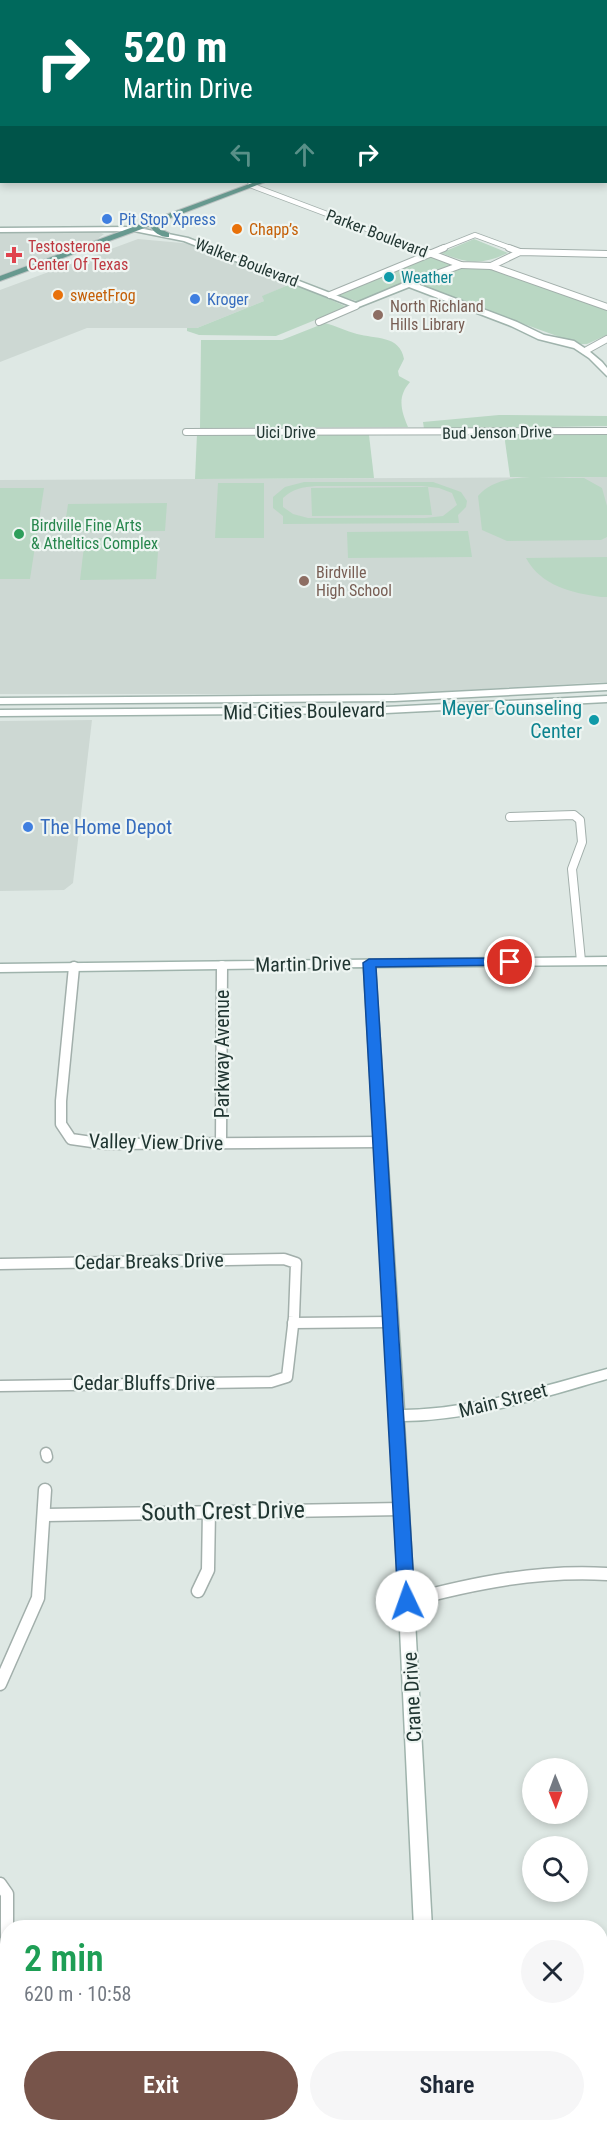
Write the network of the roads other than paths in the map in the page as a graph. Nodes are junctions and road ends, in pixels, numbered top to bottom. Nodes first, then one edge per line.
1 (257, 183) edge
2 (250, 185) junction
3 (152, 222) junction
4 (96, 229) junction
5 (134, 229) junction
6 (0, 230) edge
7 (166, 235) junction
8 (109, 238) junction
9 (520, 252) junction
10 (430, 254) junction
11 (607, 254) edge
12 (461, 265) junction
13 (492, 266) junction
14 (0, 279) edge
15 (409, 284) junction
16 (330, 295) junction
17 (356, 306) junction
18 (607, 307) edge
19 (319, 322) dead end
20 (607, 339) edge
21 (587, 350) junction
22 (607, 374) edge
23 (607, 431) edge
24 (186, 432) dead end
25 (387, 434) joint
26 (607, 687) edge
27 (414, 697) junction
28 (607, 699) edge
29 (191, 700) junction
30 (0, 701) edge
31 (418, 709) junction
32 (208, 712) junction
33 (0, 713) edge
34 (510, 817) dead end
35 (607, 961) edge
36 (581, 962) junction
37 (369, 963) junction
38 (222, 965) junction
39 (74, 967) junction
40 (0, 968) edge
41 (380, 1142) junction
42 (221, 1143) junction
43 (0, 1263) edge
44 (392, 1322) junction
45 (293, 1323) junction
46 (607, 1374) edge
47 (0, 1386) edge
48 (398, 1416) junction
49 (45, 1490) dead end
50 (402, 1509) junction
51 (209, 1510) junction
52 (45, 1515) junction
53 (607, 1574) edge
54 (198, 1591) dead end
55 (407, 1601) junction
56 (0, 1684) edge
57 (0, 1884) edge
58 (7, 1920) edge
59 (423, 1920) edge

1 - 2 main road
2 - 3 main road
2 - 10 street, Parker Boulevard
3 - 5 main road
3 - 7 main road
4 - 5 street, Walker Boulevard
4 - 6 street, Walker Boulevard
4 - 8 main road
5 - 7 street, Walker Boulevard
5 - 8 main road
7 - 16 street, Walker Boulevard
8 - 14 main road
9 - 10 street
9 - 11 street
9 - 13 street
10 - 12 street, Parker Boulevard
10 - 16 street
12 - 13 street, Parker Boulevard
12 - 15 street
13 - 18 street, Parker Boulevard
15 - 17 street
15 - 21 street
16 - 17 street, Walker Boulevard
17 - 19 street
20 - 21 street
21 - 22 street
23 - 25 street, Bud Jenson Drive
24 - 25 street, Uici Drive
26 - 27 street, Mid Cities Boulevard
27 - 29 street, Mid Cities Boulevard
27 - 31 street
28 - 31 street, Mid Cities Boulevard
29 - 30 street, Mid Cities Boulevard
29 - 32 street
31 - 32 street, Mid Cities Boulevard
32 - 33 street, Mid Cities Boulevard
34 - 36 street
35 - 36 street, Martin Drive
36 - 37 street, Martin Drive
37 - 38 street, Martin Drive
37 - 41 street, Crane Drive
38 - 39 street, Martin Drive
38 - 42 street, Parkway Avenue
39 - 40 street, Martin Drive
39 - 42 street, Valley View Drive
41 - 42 street, Valley View Drive
41 - 44 street, Crane Drive
43 - 45 street, Cedar Breaks Drive
44 - 45 street
44 - 48 street, Crane Drive
45 - 47 street, Cedar Bluffs Drive
46 - 48 street, Main Street
48 - 50 street, Crane Drive
49 - 52 street
50 - 51 street, South Crest Drive
50 - 55 street, Crane Drive
51 - 52 street, South Crest Drive
51 - 54 street
52 - 56 street
53 - 55 street
55 - 59 street, Crane Drive
57 - 58 street

